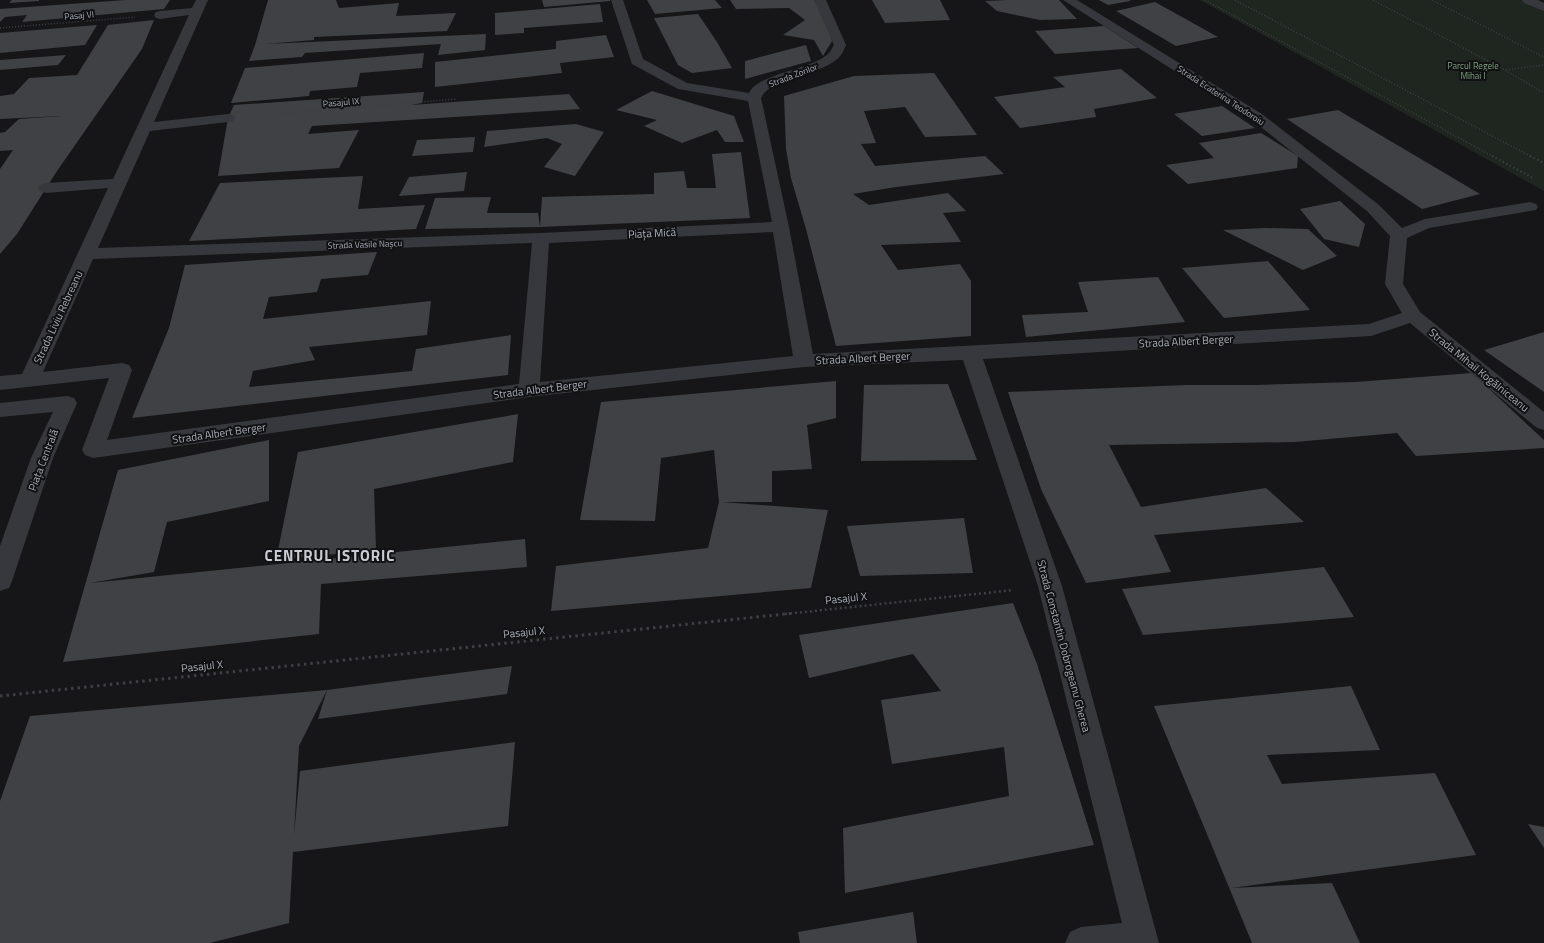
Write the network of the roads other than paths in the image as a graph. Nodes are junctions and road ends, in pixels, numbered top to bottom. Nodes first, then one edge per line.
1 (617, 0) edge
2 (820, 0) edge
3 (1069, 0) edge
4 (1528, 0) edge
5 (199, 6) edge
6 (1544, 7) edge
7 (160, 15) road end
8 (754, 98) junction
9 (228, 118) road end
10 (146, 126) junction
11 (119, 183) junction
12 (46, 188) dead end
13 (1530, 207) dead end
14 (781, 227) junction
15 (1399, 235) junction
16 (541, 238) junction
17 (87, 254) junction
18 (1413, 316) junction
19 (971, 353) junction
20 (804, 361) junction
21 (29, 380) junction
22 (0, 383) edge
23 (529, 390) junction
24 (0, 410) edge
25 (1544, 423) edge
26 (93, 450) joint
27 (0, 581) edge
28 (1142, 940) edge
29 (1081, 943) edge

1 - 8 street
2 - 8 street, Strada Zorilor
3 - 15 street, Strada Ecaterina Teodoroiu
4 - 6 street
5 - 7 street, Strada Liviu Rebreanu
5 - 10 street, Strada Liviu Rebreanu
8 - 14 street
9 - 10 street
10 - 11 street, Strada Liviu Rebreanu
11 - 12 street
11 - 17 street, Strada Liviu Rebreanu
13 - 15 street
14 - 16 street, Piața Mică
14 - 20 street
15 - 18 street
16 - 17 street, Strada Vasile Nașcu
16 - 23 street
17 - 21 street, Strada Liviu Rebreanu
18 - 19 street, Strada Albert Berger
18 - 25 street, Strada Mihail Kogălniceanu
19 - 20 street, Strada Albert Berger
19 - 28 street, Strada Constantin Dobrogeanu Gherea
20 - 23 street, Strada Albert Berger
21 - 22 street, Strada Liviu Rebreanu
21 - 26 street, Strada Liviu Rebreanu
23 - 26 street, Strada Albert Berger
24 - 27 street, Piața Centrală
28 - 29 street

